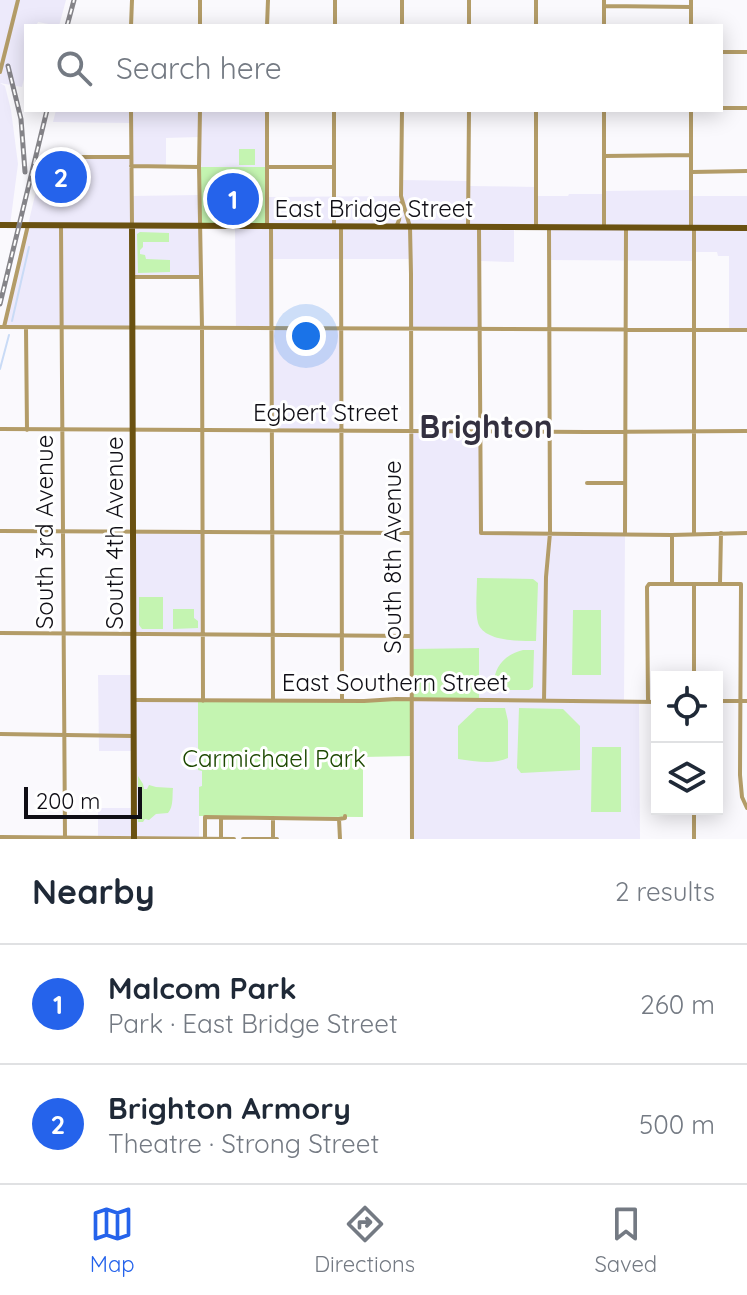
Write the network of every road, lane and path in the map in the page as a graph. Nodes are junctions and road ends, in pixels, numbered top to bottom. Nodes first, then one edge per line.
1 (18, 0) edge
2 (132, 0) edge
3 (200, 0) edge
4 (268, 0) edge
5 (335, 0) edge
6 (402, 0) edge
7 (469, 0) edge
8 (536, 0) edge
9 (604, 3) edge
10 (648, 3) edge
11 (691, 3) edge
12 (131, 24) edge
13 (200, 24) edge
14 (267, 24) edge
15 (335, 24) edge
16 (402, 24) edge
17 (469, 24) edge
18 (536, 24) edge
19 (604, 24) edge
20 (691, 24) edge
21 (3, 46) edge
22 (723, 52) edge
23 (747, 52) edge
24 (0, 72) edge
25 (723, 108) edge
26 (747, 108) edge
27 (131, 112) edge
28 (200, 112) edge
29 (267, 112) edge
30 (334, 112) edge
31 (402, 112) edge
32 (469, 112) edge
33 (536, 112) edge
34 (604, 112) edge
35 (691, 112) edge
36 (691, 155) junction
37 (604, 156) junction
38 (44, 157) dead end
39 (131, 157) junction
40 (131, 166) junction
41 (199, 167) junction
42 (267, 167) junction
43 (334, 167) junction
44 (747, 171) edge
45 (692, 172) junction
46 (401, 196) junction
47 (0, 225) edge
48 (28, 225) junction
49 (61, 226) junction
50 (132, 226) junction
51 (200, 226) junction
52 (269, 227) junction
53 (410, 227) junction
54 (468, 227) junction
55 (337, 228) junction
56 (395, 228) junction
57 (479, 228) junction
58 (536, 228) junction
59 (549, 228) junction
60 (604, 228) junction
61 (626, 228) junction
62 (693, 228) junction
63 (747, 228) edge
64 (132, 277) junction
65 (201, 277) junction
66 (2, 327) edge
67 (26, 327) junction
68 (62, 327) junction
69 (133, 327) junction
70 (202, 328) junction
71 (271, 329) junction
72 (341, 329) junction
73 (411, 329) junction
74 (481, 330) junction
75 (549, 330) junction
76 (694, 330) junction
77 (747, 330) edge
78 (626, 331) junction
79 (0, 429) edge
80 (27, 430) junction
81 (62, 430) junction
82 (133, 430) junction
83 (202, 430) junction
84 (272, 431) junction
85 (341, 431) junction
86 (411, 431) junction
87 (480, 431) junction
88 (693, 431) junction
89 (747, 431) edge
90 (550, 432) junction
91 (625, 432) junction
92 (587, 483) dead end
93 (625, 483) junction
94 (0, 531) edge
95 (64, 532) junction
96 (132, 532) junction
97 (201, 532) junction
98 (411, 533) junction
99 (550, 533) junction
100 (721, 533) junction
101 (747, 533) edge
102 (273, 534) junction
103 (341, 534) junction
104 (625, 534) junction
105 (694, 534) junction
106 (672, 535) junction
107 (672, 584) junction
108 (694, 584) junction
109 (720, 584) junction
110 (0, 633) edge
111 (63, 634) junction
112 (133, 634) junction
113 (202, 634) junction
114 (273, 635) junction
115 (342, 635) junction
116 (411, 636) junction
117 (694, 671) edge
118 (412, 699) junction
119 (134, 700) junction
120 (203, 701) junction
121 (272, 701) junction
122 (342, 701) junction
123 (544, 701) junction
124 (648, 701) junction
125 (651, 701) edge
126 (723, 701) edge
127 (740, 701) junction
128 (747, 701) edge
129 (0, 734) edge
130 (64, 735) junction
131 (133, 736) junction
132 (747, 808) edge
133 (694, 815) edge
134 (345, 816) dead end
135 (271, 817) junction
136 (221, 818) junction
137 (339, 819) junction
138 (0, 837) edge
139 (65, 838) edge
140 (134, 838) edge
141 (204, 839) edge
142 (221, 839) edge
143 (234, 839) edge
144 (243, 839) edge
145 (274, 839) edge
146 (340, 839) edge
147 (412, 839) edge
148 (694, 839) edge

1 - 21 street
2 - 12 street
3 - 13 street
4 - 14 street
5 - 15 street
6 - 16 street
7 - 17 street
8 - 18 street
9 - 10 street
9 - 19 street
10 - 11 street
11 - 20 street
21 - 24 street
22 - 23 street
25 - 26 street
27 - 39 street
28 - 41 street
29 - 42 street
30 - 43 street
31 - 46 street
32 - 54 street
33 - 58 street
34 - 37 street
35 - 36 street
36 - 37 street
36 - 45 street
37 - 60 street
38 - 39 street
39 - 40 street
40 - 41 street
40 - 50 street
41 - 51 street
42 - 43 street
42 - 52 street
43 - 55 street
44 - 45 street
45 - 62 street
46 - 53 street, South 8th Avenue
46 - 56 street
47 - 48 main road, East Bridge Street
48 - 49 main road, East Bridge Street
48 - 66 street
49 - 50 main road, East Bridge Street
49 - 68 street, South 3rd Avenue
50 - 51 main road, East Bridge Street
50 - 64 main road, South 4th Avenue
51 - 52 main road, East Bridge Street
51 - 65 street
52 - 55 main road, East Bridge Street
52 - 71 street
53 - 54 main road, East Bridge Street
53 - 56 main road, East Bridge Street
53 - 73 street, South 8th Avenue
54 - 57 main road, East Bridge Street
55 - 56 main road, East Bridge Street
55 - 72 street
57 - 58 main road, East Bridge Street
57 - 74 street
58 - 59 main road, East Bridge Street
59 - 60 main road, East Bridge Street
59 - 75 street
60 - 61 main road, East Bridge Street
61 - 62 main road, East Bridge Street
61 - 78 street
62 - 63 main road, East Bridge Street
62 - 76 street
64 - 65 street
64 - 69 main road, South 4th Avenue
65 - 70 street
66 - 67 street
67 - 68 street
67 - 80 street
68 - 69 street
68 - 81 street, South 3rd Avenue
69 - 70 street
69 - 82 main road, South 4th Avenue
70 - 71 street
70 - 83 street
71 - 72 street
71 - 84 street
72 - 73 street
72 - 85 street
73 - 74 street
73 - 86 street, South 8th Avenue
74 - 75 street
74 - 87 street
75 - 78 street
75 - 90 street
76 - 77 street
76 - 78 street
76 - 88 street
78 - 91 street
79 - 80 street, Egbert Street
80 - 81 street, Egbert Street
81 - 82 street, Egbert Street
81 - 95 street, South 3rd Avenue
82 - 83 street, Egbert Street
82 - 96 main road, South 4th Avenue
83 - 84 street, Egbert Street
83 - 97 street
84 - 85 street, Egbert Street
84 - 102 street
85 - 86 street, Egbert Street
85 - 103 street
86 - 87 street, Egbert Street
86 - 98 street, South 8th Avenue
87 - 90 street, Egbert Street
87 - 99 street
88 - 89 street, Egbert Street
88 - 91 street, Egbert Street
88 - 105 street
90 - 91 street, Egbert Street
90 - 99 street
91 - 93 street
92 - 93 street
93 - 104 street
94 - 95 street
95 - 96 street
95 - 111 street, South 3rd Avenue
96 - 97 street
96 - 112 main road, South 4th Avenue
97 - 102 street
97 - 113 street
98 - 103 street
98 - 116 street, South 8th Avenue
99 - 104 street
99 - 123 street
100 - 101 street
100 - 105 street
100 - 109 street
102 - 103 street
102 - 114 street
103 - 115 street
104 - 106 street
105 - 106 street
106 - 107 street
107 - 108 street
107 - 124 street
108 - 109 street
108 - 117 street
109 - 127 street
110 - 111 street
111 - 112 street
111 - 130 street, South 3rd Avenue
112 - 113 street
112 - 119 main road, South 4th Avenue
113 - 114 street
113 - 120 street
114 - 115 street
114 - 121 street
115 - 116 street
115 - 122 street
116 - 118 street, South 8th Avenue
118 - 122 street, East Southern Street
118 - 123 street, East Southern Street
118 - 147 street, South 8th Avenue
119 - 120 street, East Southern Street
119 - 131 main road, South 4th Avenue
120 - 121 street, East Southern Street
121 - 122 street, East Southern Street
123 - 124 street, East Southern Street
124 - 125 street, East Southern Street
126 - 127 street
127 - 128 street
127 - 132 street
129 - 130 street
130 - 131 street
130 - 139 street, South 3rd Avenue
131 - 140 main road, South 4th Avenue
133 - 148 street
134 - 137 street
135 - 136 street
135 - 137 street
135 - 145 street
136 - 141 street
136 - 142 street
137 - 146 street
138 - 139 street
139 - 140 street
140 - 141 street
141 - 142 street
142 - 143 street
144 - 145 street

